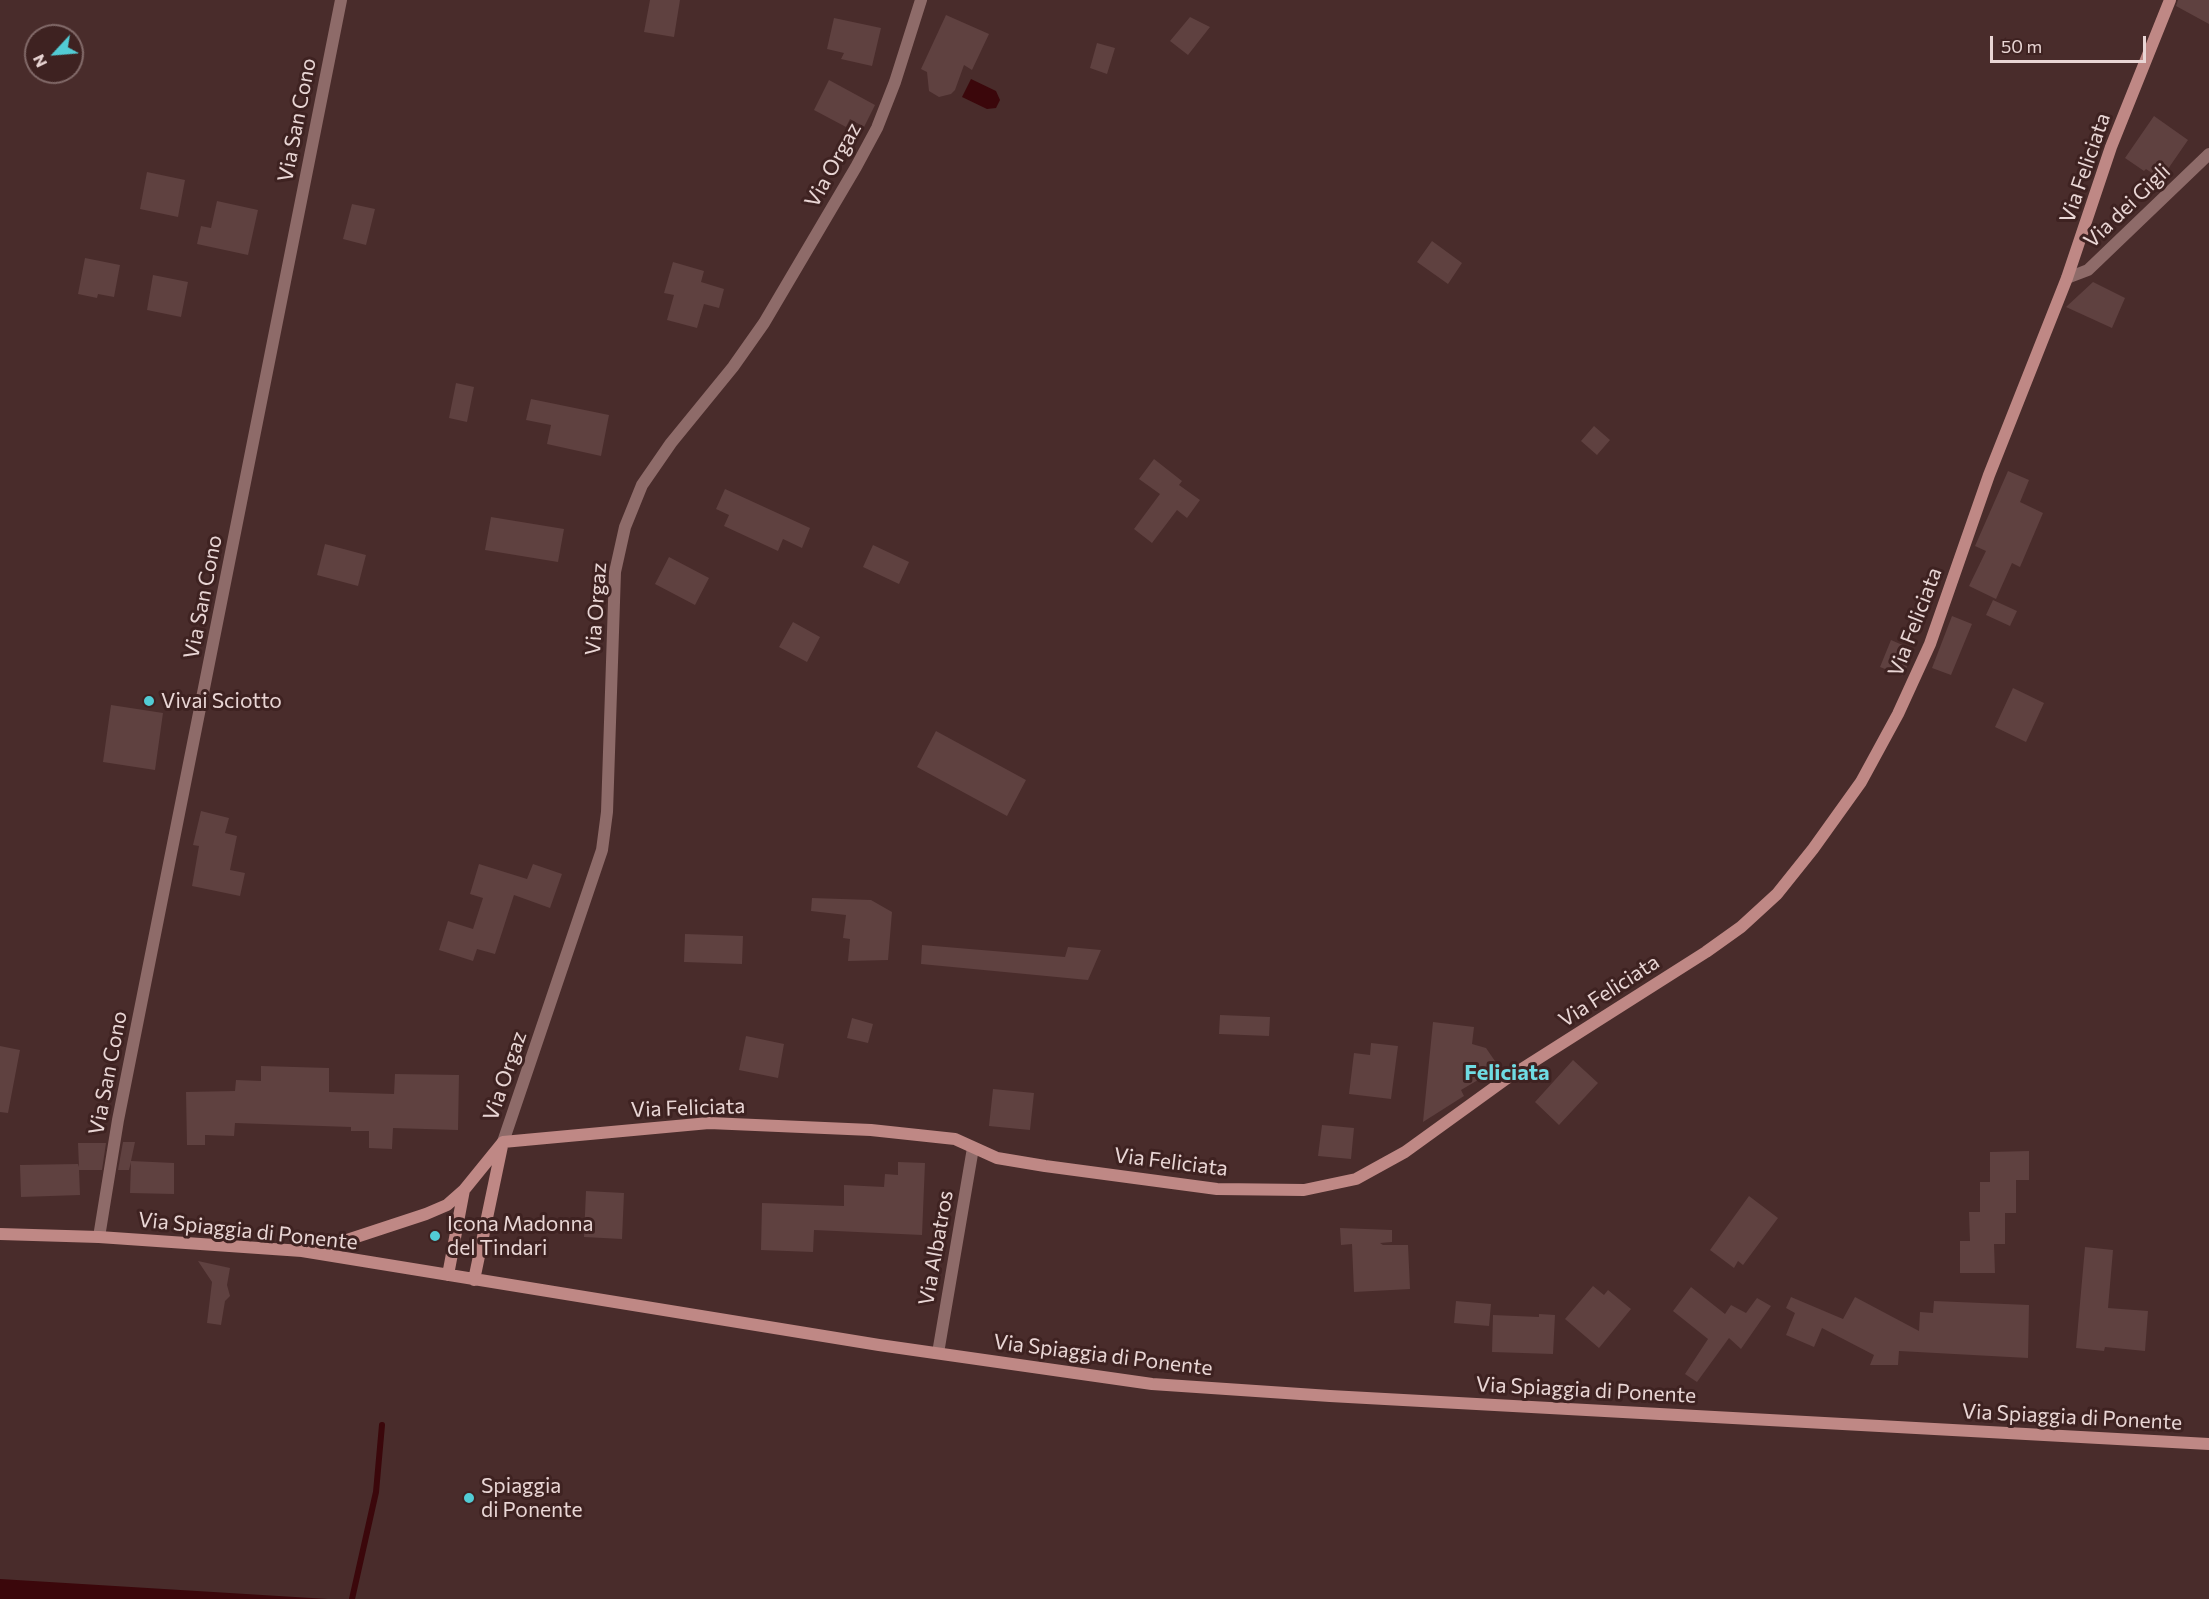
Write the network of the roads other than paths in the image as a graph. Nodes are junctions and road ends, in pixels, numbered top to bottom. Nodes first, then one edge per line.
1 (341, 0) edge
2 (921, 0) edge
3 (2170, 0) edge
4 (2209, 154) edge
5 (2067, 278) junction
6 (503, 1142) junction
7 (973, 1148) junction
8 (464, 1190) junction
9 (0, 1234) edge
10 (99, 1237) junction
11 (302, 1251) junction
12 (448, 1275) junction
13 (474, 1280) junction
14 (938, 1353) junction
15 (2209, 1444) edge

1 - 10 street, Via San Cono
2 - 6 street, Via Orgaz
3 - 5 street, Via Feliciata
4 - 5 street, Via dei Gigli
5 - 7 street, Via Feliciata
6 - 7 street, Via Feliciata
6 - 8 street
6 - 13 street
7 - 14 street, Via Albatros
8 - 11 street
8 - 12 street
9 - 10 street, Via Spiaggia di Ponente
10 - 11 street, Via Spiaggia di Ponente
11 - 12 street, Via Spiaggia di Ponente
12 - 13 street, Via Spiaggia di Ponente
13 - 14 street, Via Spiaggia di Ponente
14 - 15 street, Via Spiaggia di Ponente

